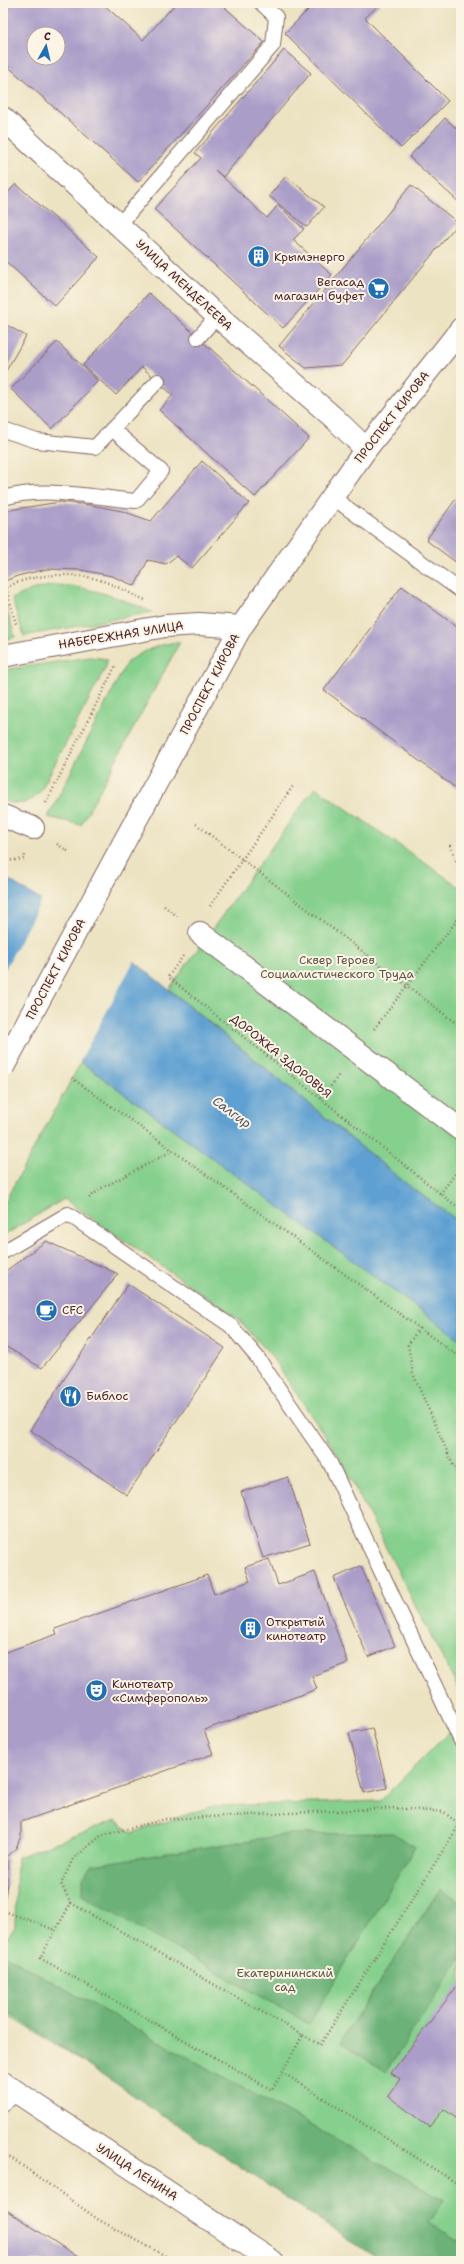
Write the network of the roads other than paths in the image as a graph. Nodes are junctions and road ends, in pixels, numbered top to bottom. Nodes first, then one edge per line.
1 (260, 3) edge
2 (3, 118) edge
3 (119, 225) junction
4 (217, 316) junction
5 (461, 329) edge
6 (198, 338) dead end
7 (158, 381) dead end
8 (112, 429) junction
9 (3, 430) edge
10 (366, 449) junction
11 (332, 497) junction
12 (3, 498) edge
13 (461, 591) edge
14 (241, 627) junction
15 (3, 656) edge
16 (3, 816) edge
17 (33, 828) road end
18 (200, 933) road end
19 (3, 1067) edge
20 (461, 1130) edge
21 (3, 1252) edge
22 (461, 1741) edge
23 (8, 2093) edge
24 (272, 2261) edge

1 - 3 lane
2 - 3 main road, УЛИЦА МЕНДЕЛЕЕВА
3 - 4 main road, УЛИЦА МЕНДЕЛЕЕВА
4 - 6 lane
4 - 10 main road, УЛИЦА МЕНДЕЛЕЕВА
5 - 10 main road, ПРОСПЕКТ КИРОВА
7 - 8 lane
8 - 9 lane
8 - 12 lane
10 - 11 main road, ПРОСПЕКТ КИРОВА
11 - 13 lane
11 - 14 main road, ПРОСПЕКТ КИРОВА
14 - 15 main road, НАБЕРЕЖНАЯ УЛИЦА
14 - 19 main road, ПРОСПЕКТ КИРОВА, bridge
16 - 17 main road
18 - 20 main road
21 - 22 lane
23 - 24 main road, УЛИЦА ЛЕНИНА

